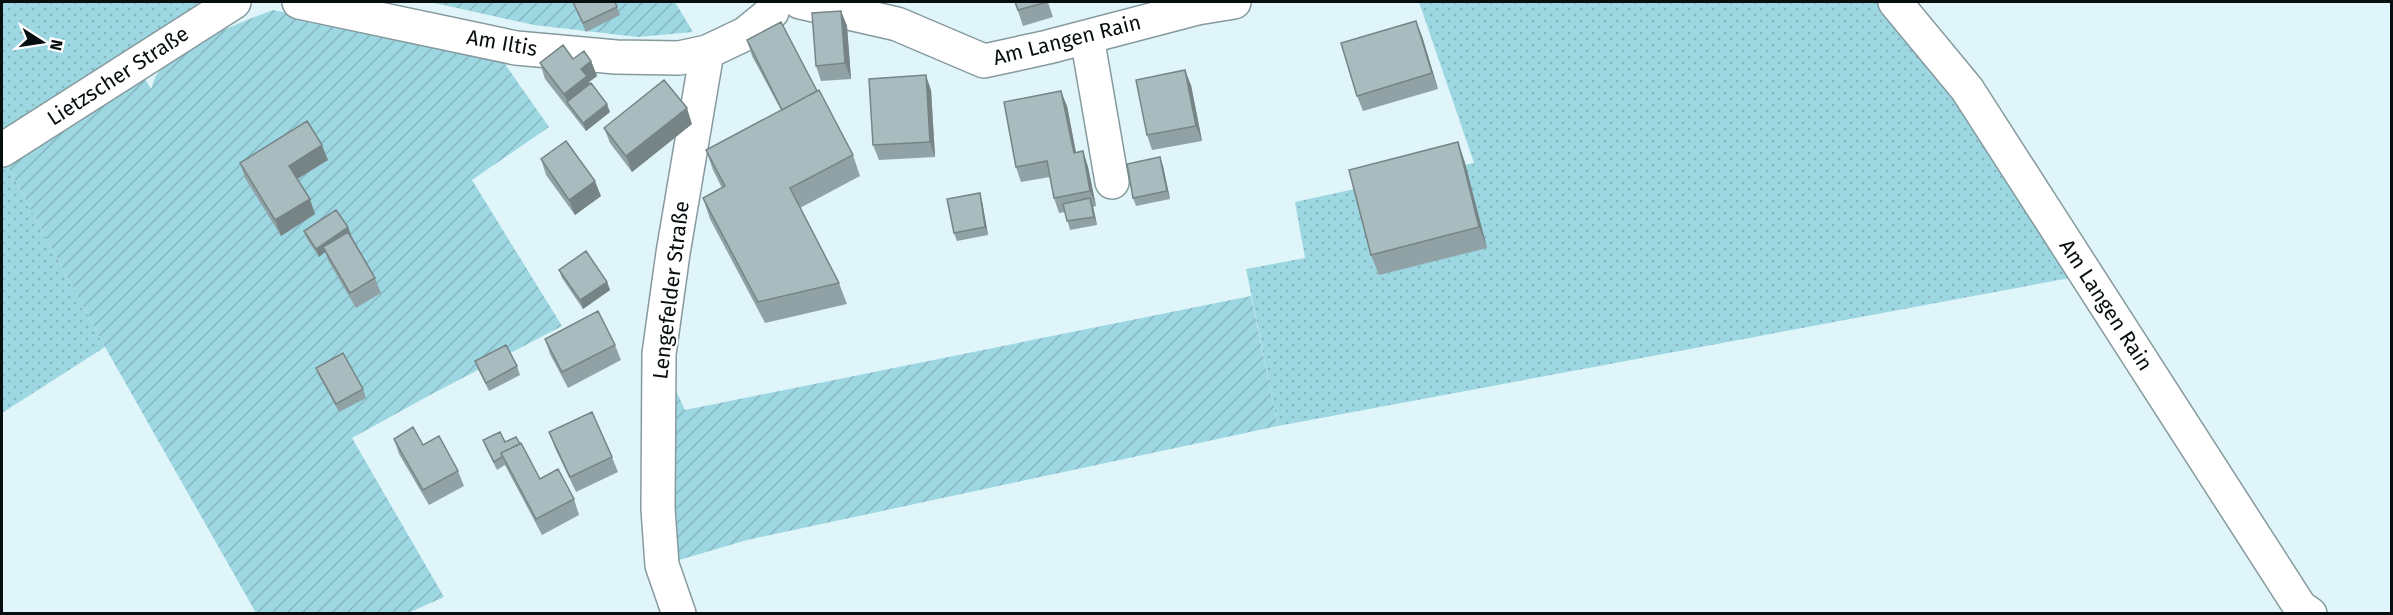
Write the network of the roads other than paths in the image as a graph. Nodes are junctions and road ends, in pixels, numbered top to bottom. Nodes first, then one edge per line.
1 (234, 2) edge
2 (299, 2) edge
3 (776, 2) edge
4 (800, 2) edge
5 (910, 2) edge
6 (1234, 2) edge
7 (1895, 2) edge
8 (1088, 37) junction
9 (933, 39) junction
10 (707, 52) junction
11 (2, 150) edge
12 (1112, 182) dead end
13 (679, 614) edge
14 (2310, 614) edge

1 - 11 street, Lietzscher Straße
2 - 10 street, Am Iltis
3 - 10 street
4 - 9 street, Am Langen Rain
5 - 9 street
6 - 8 street, Am Langen Rain
7 - 14 street, Am Langen Rain
8 - 9 street, Am Langen Rain
8 - 12 street
10 - 13 street, Lengefelder Straße

